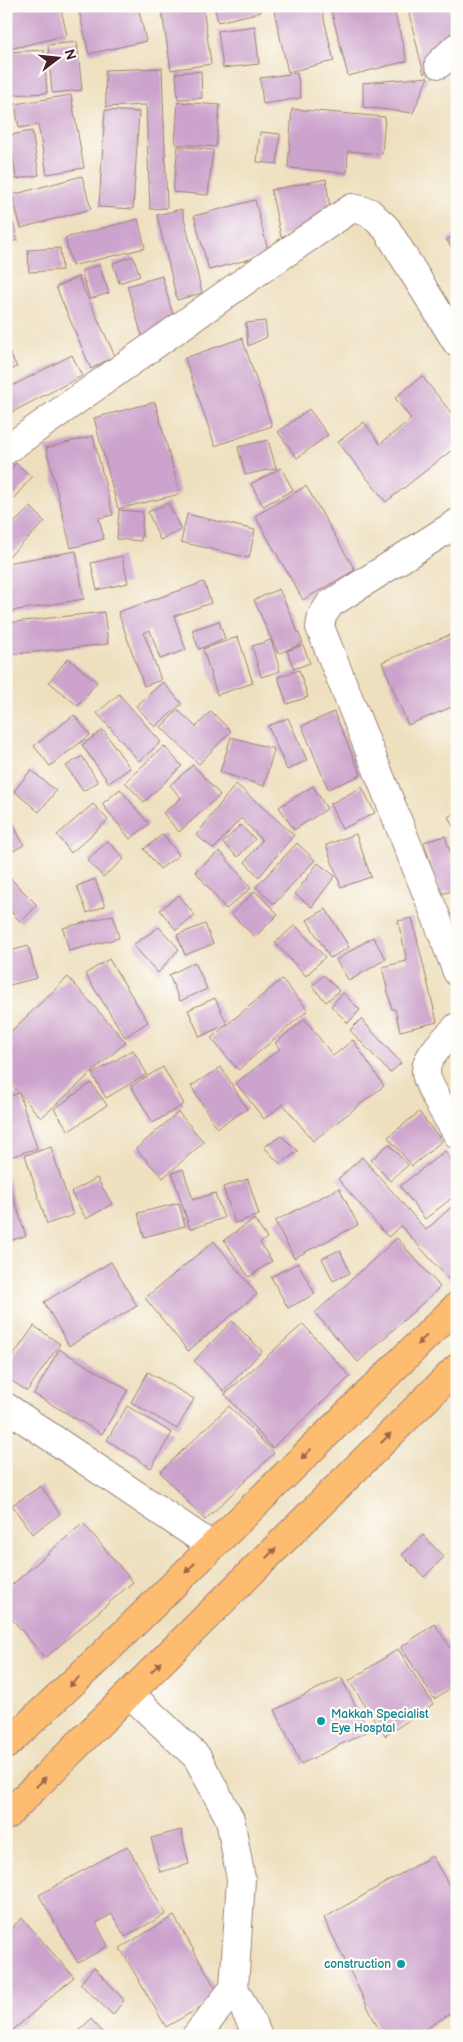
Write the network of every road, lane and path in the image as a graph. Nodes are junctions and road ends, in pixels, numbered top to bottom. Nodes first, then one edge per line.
1 (457, 343) edge
2 (6, 450) edge
3 (457, 523) edge
4 (457, 972) edge
5 (457, 1027) edge
6 (457, 1134) edge
7 (457, 1306) edge
8 (457, 1368) edge
9 (6, 1407) edge
10 (212, 1546) junction
11 (130, 1694) junction
12 (6, 1745) edge
13 (6, 1816) edge
14 (234, 1988) junction
15 (196, 2036) edge
16 (258, 2036) edge

1 - 2 street
3 - 4 street
5 - 6 street
7 -> 10 main road
11 -> 8 main road
9 - 10 street
10 -> 12 main road
13 -> 11 main road
11 - 14 street
14 - 15 street
14 - 16 street

